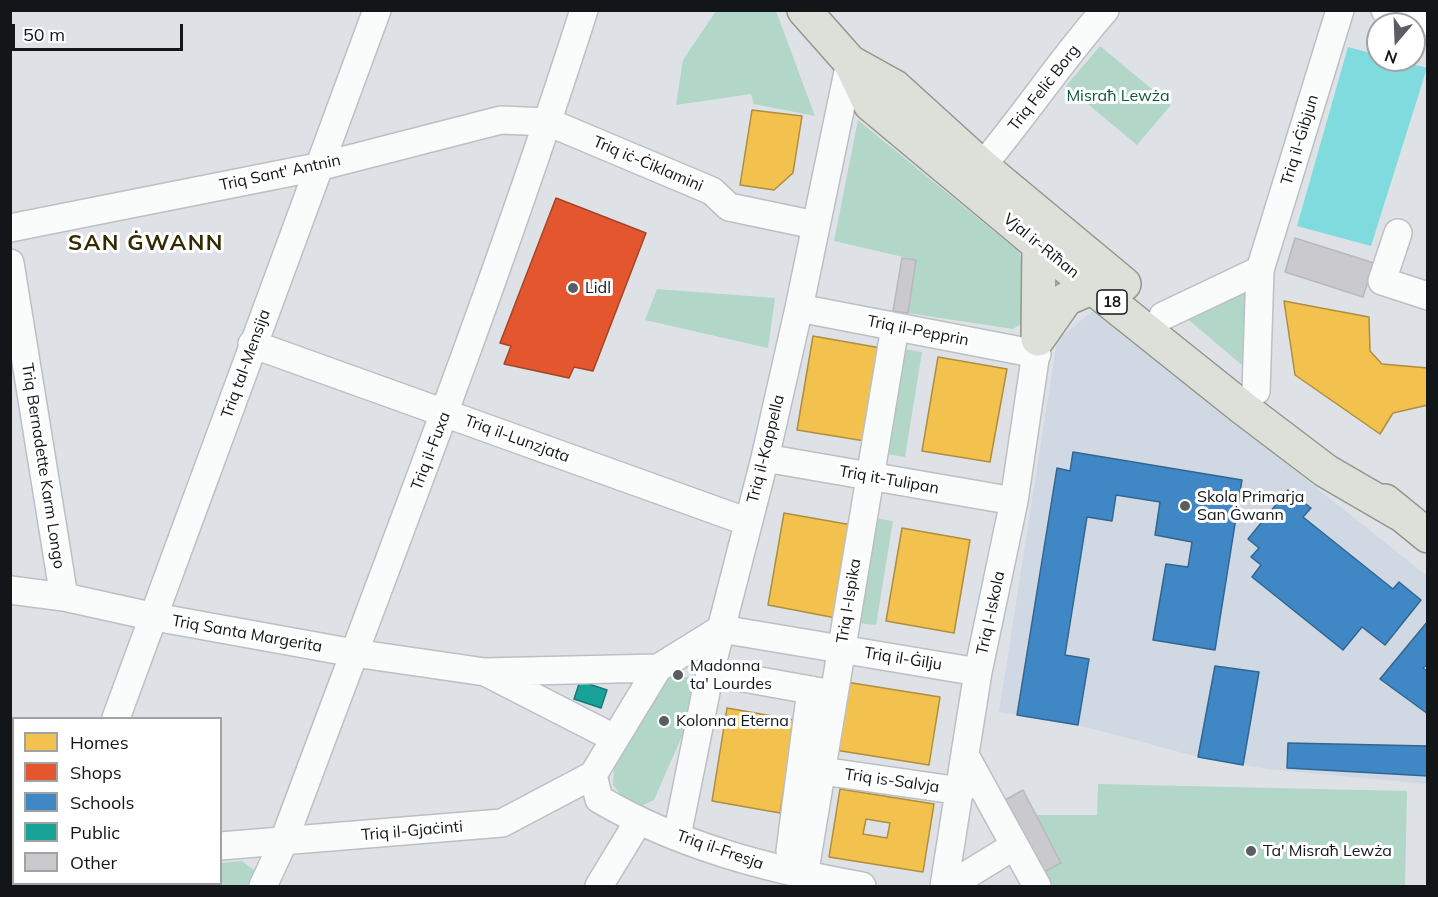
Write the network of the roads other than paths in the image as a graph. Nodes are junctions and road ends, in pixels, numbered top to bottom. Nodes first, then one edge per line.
1 (377, 10) edge
2 (584, 10) edge
3 (804, 10) edge
4 (1340, 10) edge
5 (1385, 10) edge
6 (1098, 14) edge
7 (1428, 22) edge
8 (850, 62) junction
9 (548, 122) junction
10 (322, 166) junction
11 (982, 166) junction
12 (815, 225) junction
13 (10, 228) edge
14 (1398, 233) dead end
15 (1039, 245) junction
16 (10, 263) edge
17 (1260, 270) junction
18 (1093, 287) junction
19 (1428, 296) edge
20 (799, 308) junction
21 (1163, 316) junction
22 (894, 327) junction
23 (252, 344) junction
24 (1038, 347) junction
25 (1256, 391) junction
26 (445, 414) junction
27 (765, 458) junction
28 (869, 477) junction
29 (1014, 501) junction
30 (1400, 514) junction
31 (748, 522) junction
32 (1428, 536) edge
33 (10, 590) edge
34 (64, 597) junction
35 (154, 617) junction
36 (721, 629) junction
37 (842, 650) junction
38 (354, 653) junction
39 (658, 668) junction
40 (485, 672) junction
41 (710, 672) junction
42 (978, 672) junction
43 (822, 692) junction
44 (116, 717) edge
45 (614, 738) junction
46 (966, 757) junction
47 (822, 771) junction
48 (592, 775) junction
49 (961, 791) junction
50 (638, 822) junction
51 (677, 836) junction
52 (283, 843) junction
53 (222, 846) edge
54 (1014, 846) junction
55 (800, 881) edge
56 (263, 886) edge
57 (599, 886) edge
58 (862, 886) edge
59 (946, 886) edge
60 (1037, 886) edge

1 - 10 street, Triq tal-Mensija
2 - 9 street, Triq il-Fuxa
3 - 8 main road, Vjal ir-Riħan
4 - 17 street, Triq il-Ġibjun
5 - 7 street
6 - 11 street, Triq Feliċ Borg
8 - 11 main road, Vjal ir-Riħan / 18
8 - 12 street, Triq il-Kappella
8 - 15 main road, Vjal ir-Riħan / 18
9 - 10 street, Triq Sant' Antnin
9 - 12 street, Triq iċ-Ċiklamini
9 - 26 street, Triq il-Fuxa
10 - 13 street, Triq Sant' Antnin
10 - 23 street, Triq tal-Mensija
11 - 21 main road, Vjal ir-Riħan / 18
12 - 20 street, Triq il-Kappella
14 - 19 street
15 - 18 main road, Vjal ir-Riħan / 18
15 - 24 main road
16 - 34 street, Triq Bernadette Karm Longo
17 - 21 street
17 - 25 street, Triq il-Ġibjun
18 - 24 main road
18 - 30 main road, Vjal ir-Riħan / 18
20 - 22 street, Triq il-Pepprin
20 - 27 street, Triq il-Kappella
21 - 25 main road, Vjal ir-Riħan / 18
22 - 24 street, Triq il-Pepprin
22 - 28 street, Triq l-Ispika
23 - 26 street, Triq il-Lunzjata
23 - 35 street, Triq tal-Mensija
24 - 29 street, Triq l-Iskola
25 - 30 main road, Vjal ir-Riħan / 18
26 - 31 street, Triq il-Lunzjata
26 - 38 street, Triq il-Fuxa
27 - 28 street, Triq it-Tulipan
27 - 31 street, Triq il-Kappella
28 - 29 street, Triq it-Tulipan
28 - 37 street, Triq l-Ispika
29 - 42 street, Triq l-Iskola
30 - 32 main road, Vjal ir-Riħan / 18
31 - 36 street, Triq il-Kappella
33 - 34 street, Triq Santa Margerita
34 - 35 street, Triq Santa Margerita
35 - 38 street, Triq Santa Margerita
35 - 44 street, Triq tal-Mensija
36 - 37 street, Triq il-Ġilju
36 - 39 street
36 - 41 street, Triq il-Kappella
37 - 42 street, Triq il-Ġilju
37 - 43 street, Triq l-Ispika
38 - 40 street, Triq Santa Margerita
38 - 52 street, Triq il-Fuxa
39 - 40 street, Triq Santa Margerita
39 - 45 street
40 - 45 street, Triq Santa Margerita
41 - 43 street
41 - 51 street, Triq il-Kappella
42 - 46 street, Triq l-Iskola
43 - 47 street, Triq l-Ispika
43 - 55 street, Triq l-Ispika
45 - 48 street
46 - 49 street, Triq l-Iskola
46 - 54 street
47 - 49 street, Triq is-Salvja
47 - 55 street, Triq l-Ispika
48 - 50 street
48 - 52 street, Triq il-Gjaċinti
49 - 59 street, Triq l-Iskola
50 - 51 street, Triq il-Fresja
50 - 57 street
51 - 55 street, Triq il-Fresja
52 - 53 street, Triq il-Gjaċinti
52 - 56 street, Triq il-Fuxa
54 - 59 street
54 - 60 street
55 - 58 street, Triq il-Fresja

